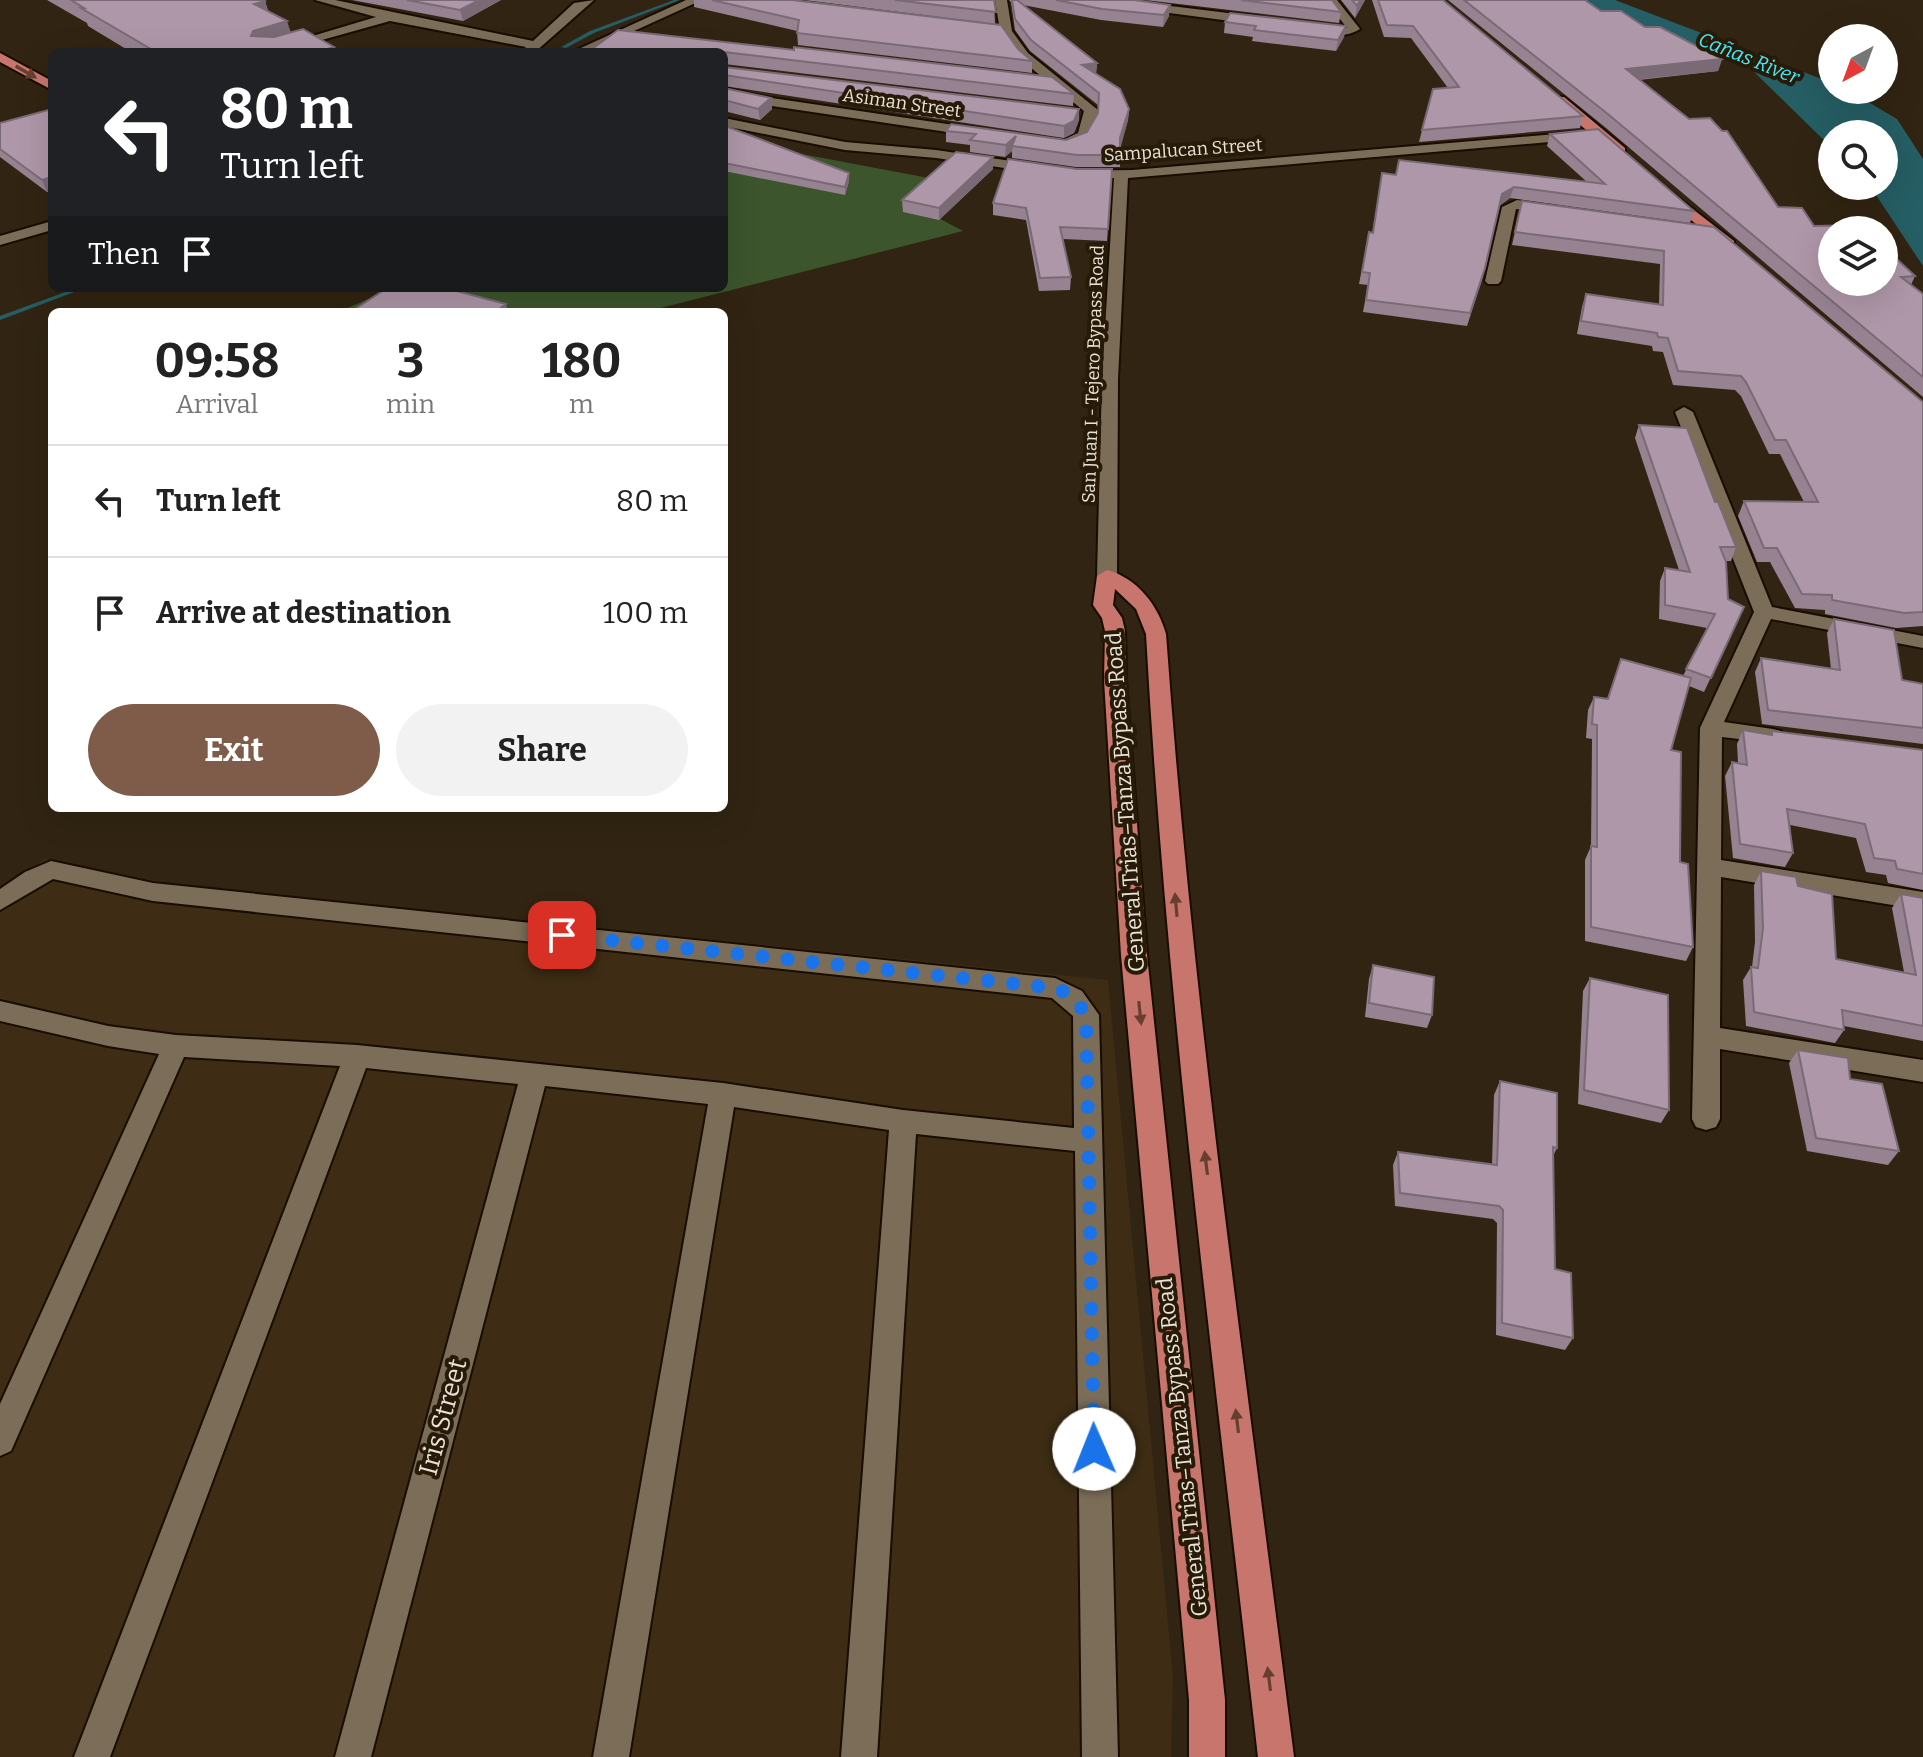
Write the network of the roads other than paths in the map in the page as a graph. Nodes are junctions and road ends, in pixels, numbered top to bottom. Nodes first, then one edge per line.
1 (321, 0) edge
2 (696, 0) edge
3 (1001, 0) edge
4 (1093, 0) edge
5 (1331, 0) edge
6 (578, 3) edge
7 (389, 17) junction
8 (1277, 23) edge
9 (1293, 25) edge
10 (991, 29) edge
11 (622, 31) junction
12 (1006, 31) junction
13 (653, 35) edge
14 (279, 48) edge
15 (531, 48) edge
16 (578, 48) edge
17 (26, 55) dead end
18 (0, 57) edge
19 (48, 68) edge
20 (1025, 78) edge
21 (1056, 82) junction
22 (48, 84) edge
23 (1541, 86) edge
24 (728, 93) edge
25 (1075, 113) edge
26 (1090, 115) junction
27 (728, 123) edge
28 (1599, 133) junction
29 (1001, 136) edge
30 (1048, 142) edge
31 (1633, 162) edge
32 (1121, 174) junction
33 (1656, 182) edge
34 (1562, 211) edge
35 (48, 226) edge
36 (1683, 229) edge
37 (1713, 233) junction
38 (0, 241) edge
39 (1745, 257) edge
40 (1493, 281) dead end
41 (1684, 412) dead end
42 (1107, 576) junction
43 (1764, 612) junction
44 (1923, 642) edge
45 (1711, 728) junction
46 (1802, 739) edge
47 (1710, 867) junction
48 (0, 901) edge
49 (1923, 901) edge
50 (0, 1011) edge
51 (1708, 1037) junction
52 (176, 1046) junction
53 (357, 1056) junction
54 (1923, 1071) edge
55 (534, 1076) junction
56 (723, 1094) junction
57 (1706, 1119) dead end
58 (903, 1121) junction
59 (1088, 1141) junction
60 (0, 1440) edge
61 (92, 1757) edge
62 (353, 1757) edge
63 (611, 1757) edge
64 (859, 1757) edge
65 (1100, 1757) edge
66 (1207, 1757) edge
67 (1276, 1757) edge

1 - 7 street
2 - 11 street
3 - 12 street
4 - 8 street
5 - 9 street
6 - 15 street
7 - 14 street
7 - 15 street
10 - 12 street
11 - 13 street
11 - 16 street
12 - 21 street
17 - 19 main road
18 -> 22 main road
20 - 21 street
21 - 26 street
23 - 28 main road
24 - 29 street, Asiman Street
25 - 26 street
26 - 30 street
27 - 32 street, Sampalucan Street
28 - 31 main road
28 - 32 street, Sampalucan Street
32 - 42 street, San Juan I - Tejero Bypass Road
33 - 37 main road
34 - 40 street
35 - 38 street
36 - 37 street
37 - 39 main road
41 - 43 street
42 -> 66 main road, General Trias–Tanza Bypass Road
67 -> 42 main road, General Trias–Tanza Bypass Road
43 - 44 street
43 - 45 street
45 - 46 street
45 - 47 street
47 - 49 street
47 - 51 street
48 - 59 street
50 - 52 street
51 - 54 street
51 - 57 street
52 - 53 street
52 - 60 street
53 - 55 street
53 - 61 street
55 - 56 street
55 - 62 street, Iris Street
56 - 58 street
56 - 63 street
58 - 59 street
58 - 64 street
59 - 65 street

